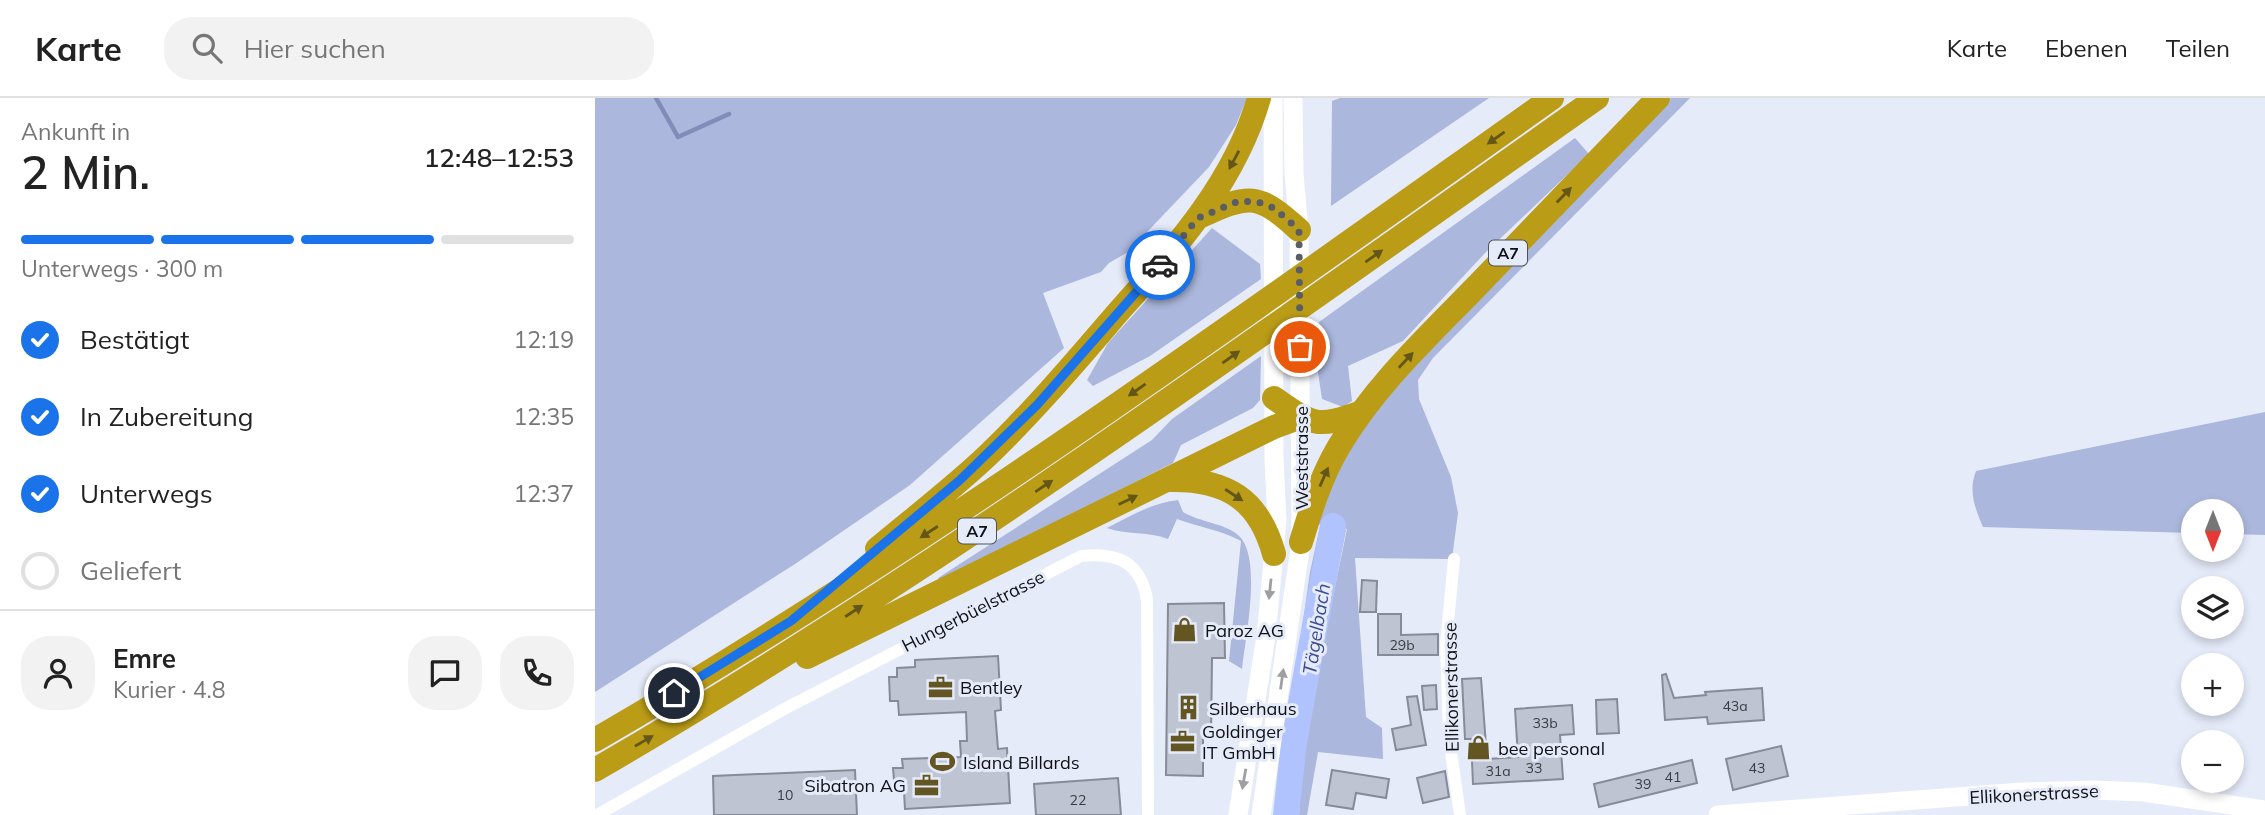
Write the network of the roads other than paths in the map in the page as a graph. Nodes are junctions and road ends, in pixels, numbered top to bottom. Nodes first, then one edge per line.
1 (1259, 98) edge
2 (1273, 98) edge
3 (1293, 98) edge
4 (1552, 98) edge
5 (1597, 98) edge
6 (1658, 98) edge
7 (1274, 208) junction
8 (1198, 218) junction
9 (1299, 230) junction
10 (1274, 398) junction
11 (1362, 412) junction
12 (1301, 417) junction
13 (1274, 427) junction
14 (1169, 480) junction
15 (1301, 542) junction
16 (1274, 555) junction
17 (1454, 559) dead end
18 (791, 621) junction
19 (692, 713) junction
20 (595, 740) edge
21 (595, 770) edge
22 (2265, 810) edge
23 (597, 815) edge
24 (1148, 815) edge
25 (1238, 815) edge
26 (1261, 815) edge
27 (1460, 815) edge
28 (1718, 815) edge

1 -> 8 highway, A7
2 - 7 main road, Weststrasse
3 - 9 main road, Weststrasse
4 -> 18 highway, A7
19 -> 5 highway, A7
11 -> 6 highway, A7
7 - 8 highway, A7
7 - 9 highway, A7
7 - 10 main road, Weststrasse
8 - 18 highway, A7
9 - 12 main road, Weststrasse
10 - 12 highway, A7
10 - 13 main road, Weststrasse
11 - 12 highway, A7
15 -> 11 highway, A7
12 - 13 highway, A7
12 - 15 main road, Weststrasse
13 - 14 highway, A7
13 - 16 main road, Weststrasse
14 -> 16 highway
19 -> 14 highway, A7
26 -> 15 main road, Weststrasse
16 -> 25 main road, Weststrasse
17 - 27 street, Ellikonerstrasse
18 - 20 highway, A7
21 -> 19 highway, A7
22 - 28 main road, Ellikonerstrasse
23 - 24 street, Hungerbüelstrasse

